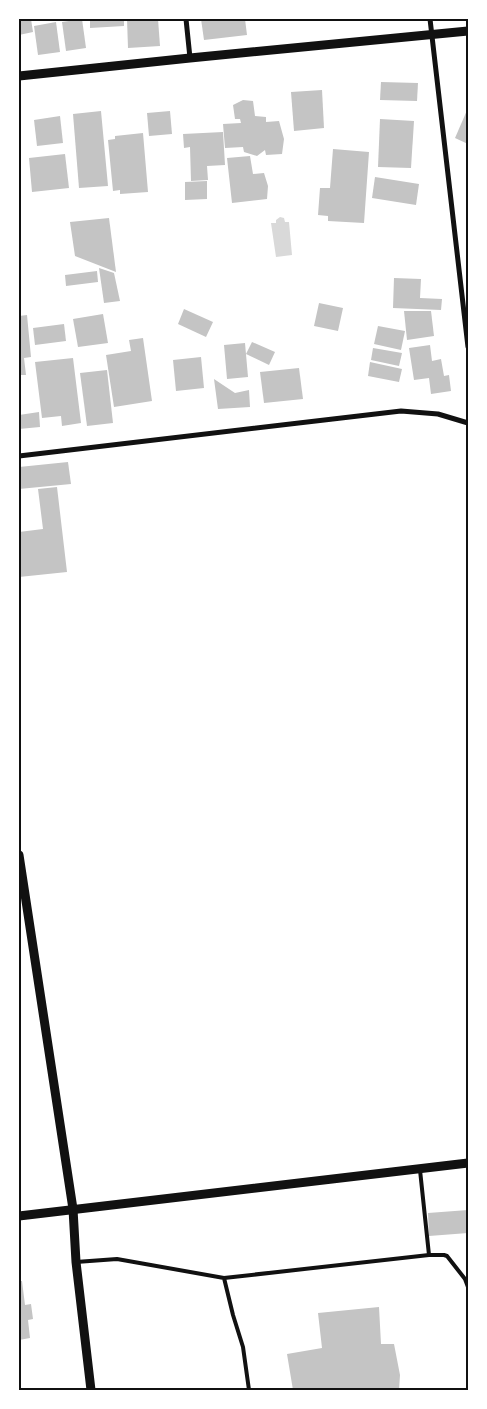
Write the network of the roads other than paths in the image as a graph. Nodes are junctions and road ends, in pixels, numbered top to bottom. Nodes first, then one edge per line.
1 (186, 19) edge
2 (430, 19) edge
3 (468, 32) edge
4 (432, 34) junction
5 (190, 58) junction
6 (19, 76) edge
7 (468, 347) edge
8 (468, 423) edge
9 (19, 456) edge
10 (19, 855) edge
11 (468, 1163) edge
12 (420, 1168) junction
13 (73, 1209) junction
14 (19, 1216) edge
15 (429, 1255) junction
16 (76, 1262) junction
17 (224, 1278) junction
18 (468, 1287) edge
19 (91, 1390) edge
20 (248, 1390) edge

1 - 5 street
2 - 4 street
3 - 4 street
4 - 5 street
4 - 7 street
5 - 6 street
8 - 9 street
10 - 13 street
11 - 12 street
12 - 13 street
12 - 15 lane
13 - 14 street
13 - 16 street
15 - 17 lane
15 - 18 lane
16 - 17 lane
16 - 19 street
17 - 20 lane

